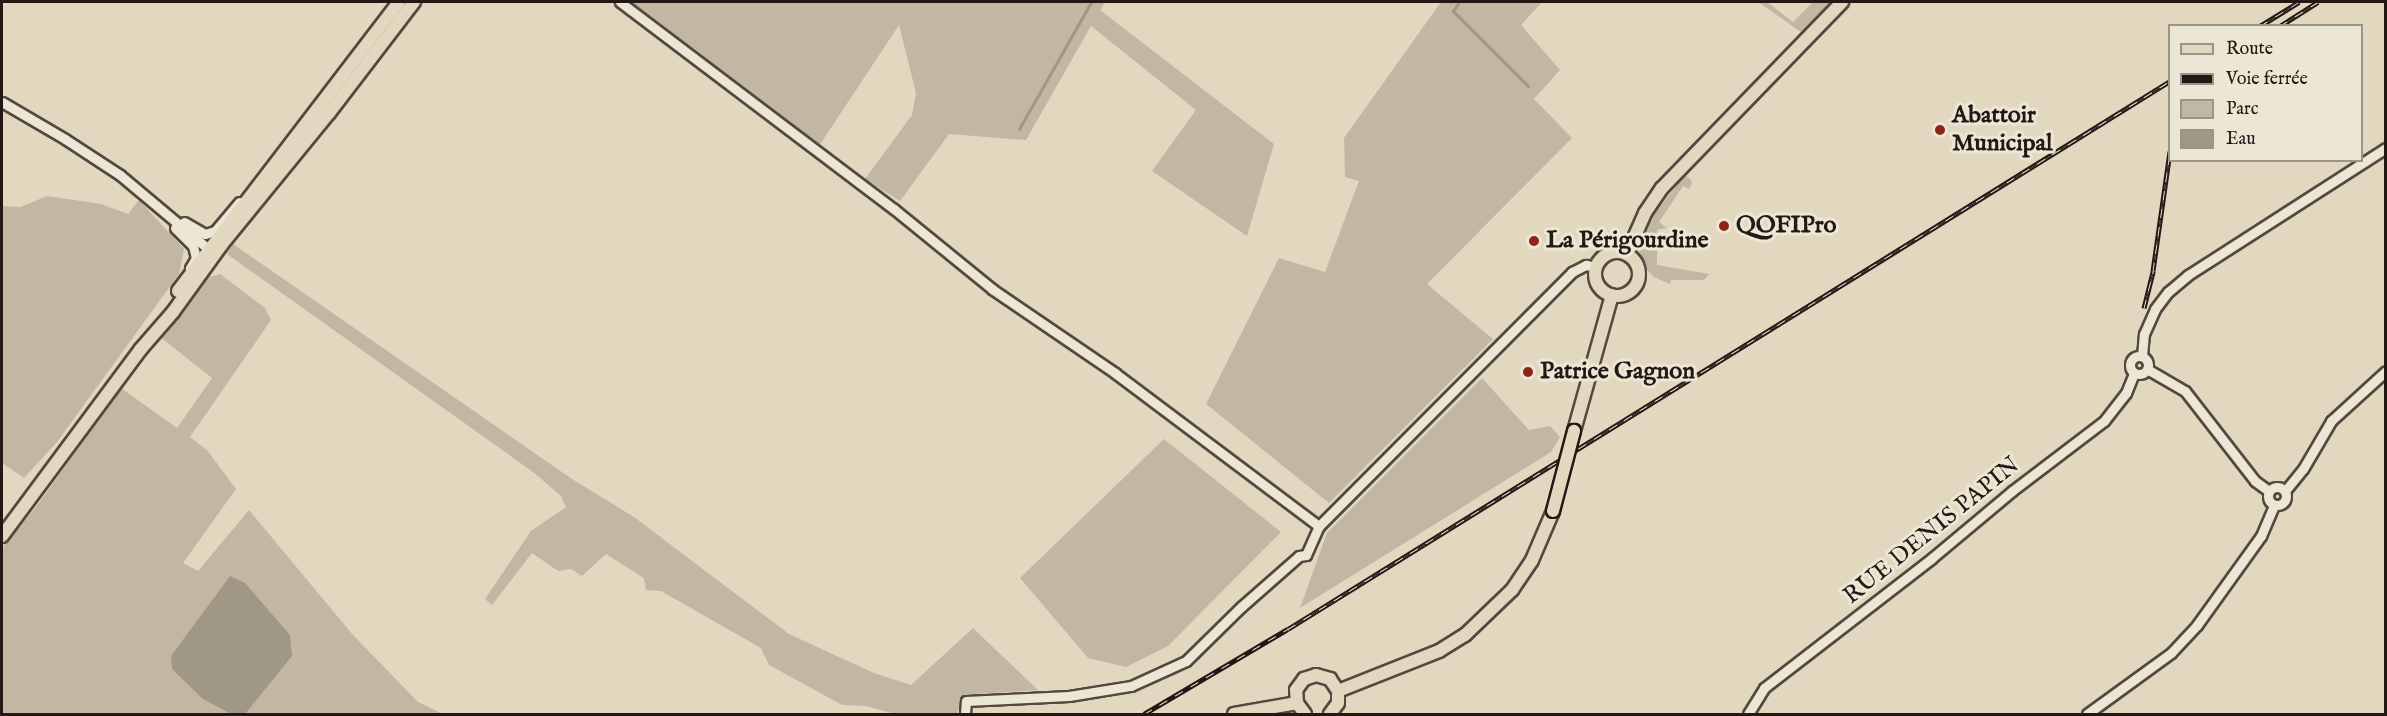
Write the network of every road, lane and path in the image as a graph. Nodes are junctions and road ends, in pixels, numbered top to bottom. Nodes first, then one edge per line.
1 (399, 2) edge
2 (414, 2) edge
3 (620, 2) edge
4 (1842, 2) edge
5 (1849, 2) edge
6 (1803, 43) junction
7 (2, 102) edge
8 (2385, 148) edge
9 (254, 190) junction
10 (149, 200) junction
11 (212, 252) junction
12 (1627, 254) junction
13 (1596, 267) junction
14 (176, 294) junction
15 (1612, 295) junction
16 (140, 350) junction
17 (2142, 356) junction
18 (2147, 369) junction
19 (2385, 371) edge
20 (2134, 373) junction
21 (2285, 490) junction
22 (2269, 491) junction
23 (2274, 505) junction
24 (1319, 526) junction
25 (2, 536) edge
26 (1338, 691) junction
27 (1296, 704) junction
28 (964, 714) edge
29 (1234, 714) edge
30 (1305, 714) edge
31 (1330, 714) edge
32 (1748, 714) edge
33 (2087, 714) edge

1 - 9 main road
2 - 11 main road
3 - 24 street
4 - 6 main road
5 - 6 main road
6 - 12 main road
7 - 10 street
8 - 17 street
9 - 10 street
9 - 11 main road
10 - 11 street
10 - 14 street
11 - 14 main road
11 - 16 main road
12 - 13 main road
12 - 15 main road
13 - 15 main road
13 - 24 street
14 - 16 main road
15 - 26 main road, bridge
16 - 25 main road
17 - 18 street
17 - 20 street
18 - 20 street
18 - 22 street
19 - 21 street
20 - 32 street, RUE DENIS PAPIN
21 - 22 street
21 - 23 street
22 - 23 street
23 - 33 street
24 - 28 street
26 - 27 main road
26 - 31 main road
27 - 29 main road
27 - 30 main road

